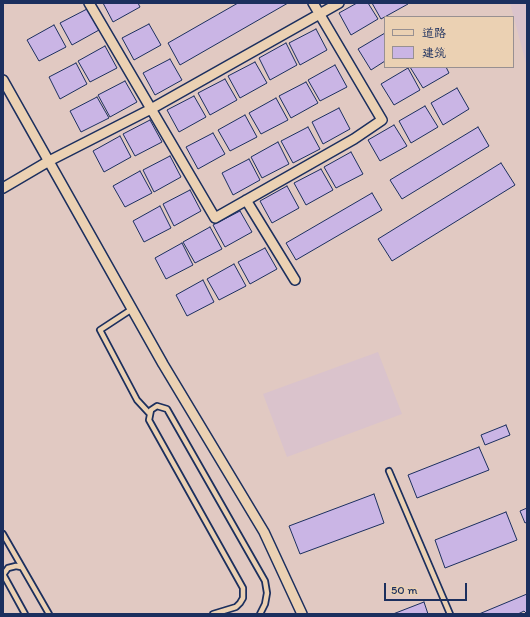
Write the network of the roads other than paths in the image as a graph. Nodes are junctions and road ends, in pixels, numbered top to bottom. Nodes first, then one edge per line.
1 (89, 3) edge
2 (313, 3) edge
3 (339, 3) edge
4 (319, 14) junction
5 (3, 80) edge
6 (151, 108) junction
7 (49, 161) junction
8 (3, 188) edge
9 (246, 200) junction
10 (295, 280) dead end
11 (132, 309) junction
12 (149, 413) junction
13 (389, 471) dead end
14 (3, 534) edge
15 (21, 567) junction
16 (3, 575) edge
17 (25, 614) edge
18 (49, 614) edge
19 (213, 614) edge
20 (260, 614) edge
21 (302, 614) edge
22 (450, 614) edge

1 - 6 street
2 - 4 street
3 - 4 street
4 - 6 street
4 - 9 street
5 - 7 street
6 - 7 street
6 - 9 street
7 - 8 street
7 - 11 street
9 - 10 street
11 - 12 lane
11 - 21 street
12 - 19 lane
12 - 20 lane
13 - 22 lane
14 - 15 lane
15 - 16 lane
15 - 18 lane
16 - 17 lane

